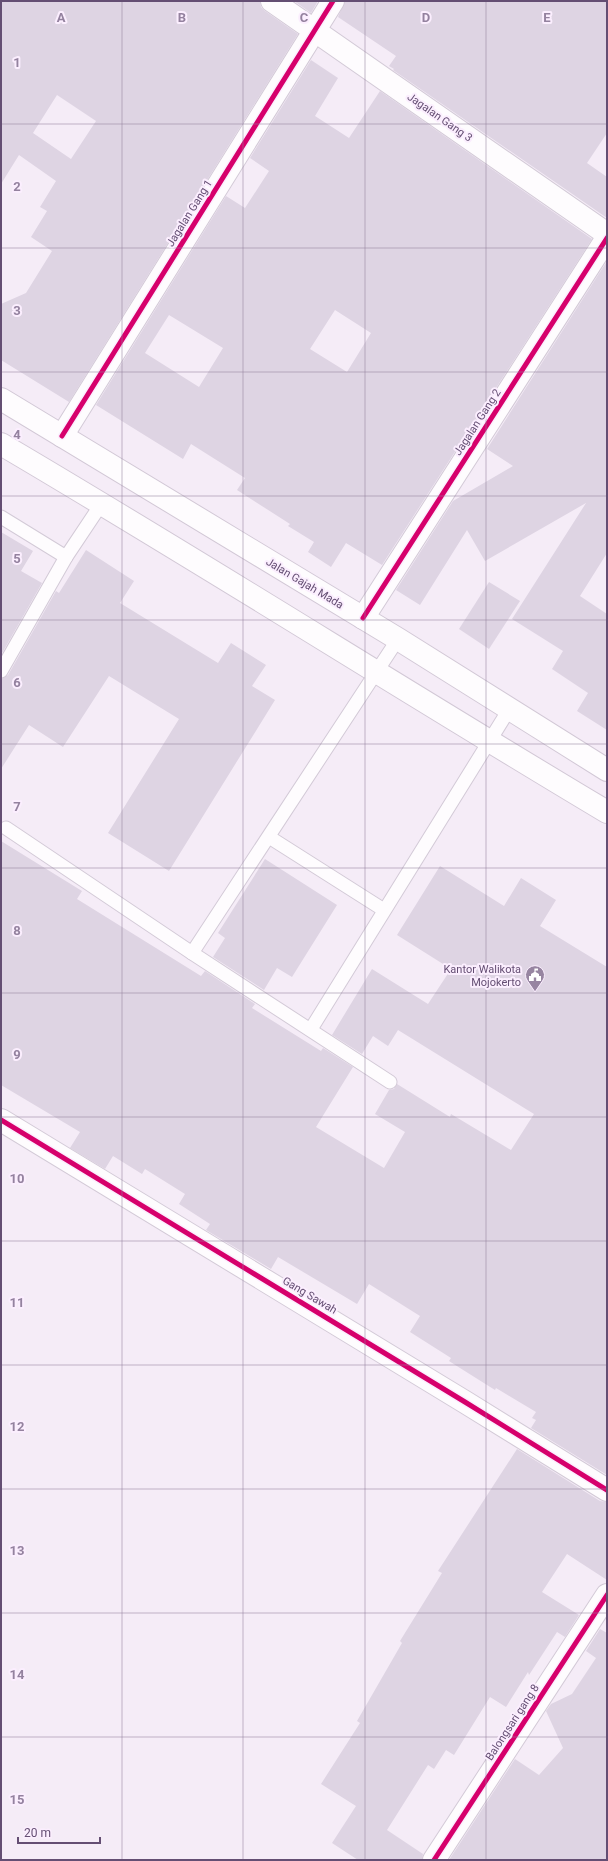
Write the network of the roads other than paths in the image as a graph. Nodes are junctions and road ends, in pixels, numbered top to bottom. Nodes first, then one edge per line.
1 (272, 1) edge
2 (333, 1) edge
3 (315, 30) junction
4 (607, 234) edge
5 (607, 238) edge
6 (1, 398) edge
7 (62, 436) junction
8 (1, 444) edge
9 (102, 503) junction
10 (1, 517) edge
11 (66, 557) junction
12 (363, 618) junction
13 (398, 639) junction
14 (1, 671) edge
15 (378, 672) junction
16 (510, 708) junction
17 (489, 742) junction
18 (607, 770) edge
19 (607, 812) edge
20 (6, 828) dead end
21 (269, 837) junction
22 (384, 910) junction
23 (192, 953) junction
24 (311, 1029) junction
25 (390, 1082) dead end
26 (1, 1120) edge
27 (607, 1490) edge
28 (607, 1595) edge
29 (434, 1860) edge

1 - 3 street, Jagalan Gang 3
2 - 3 street, Jagalan Gang 1
3 - 4 street, Jagalan Gang 3
3 - 7 street, Jagalan Gang 1
5 - 12 street, Jagalan Gang 2
6 - 7 street, Jalan Gajah Mada
7 - 12 street, Jalan Gajah Mada
8 - 9 street
9 - 11 lane
9 - 15 street
10 - 11 lane
11 - 14 lane
12 - 13 street, Jalan Gajah Mada
13 - 15 lane
13 - 16 street, Jalan Gajah Mada
15 - 17 street
15 - 21 lane
16 - 17 lane
16 - 18 street, Jalan Gajah Mada
17 - 19 street
17 - 22 lane
20 - 23 lane
21 - 22 lane
21 - 23 lane
22 - 24 lane
23 - 24 lane
24 - 25 lane
26 - 27 street, Gang Sawah
28 - 29 street, Balongsari gang 8

